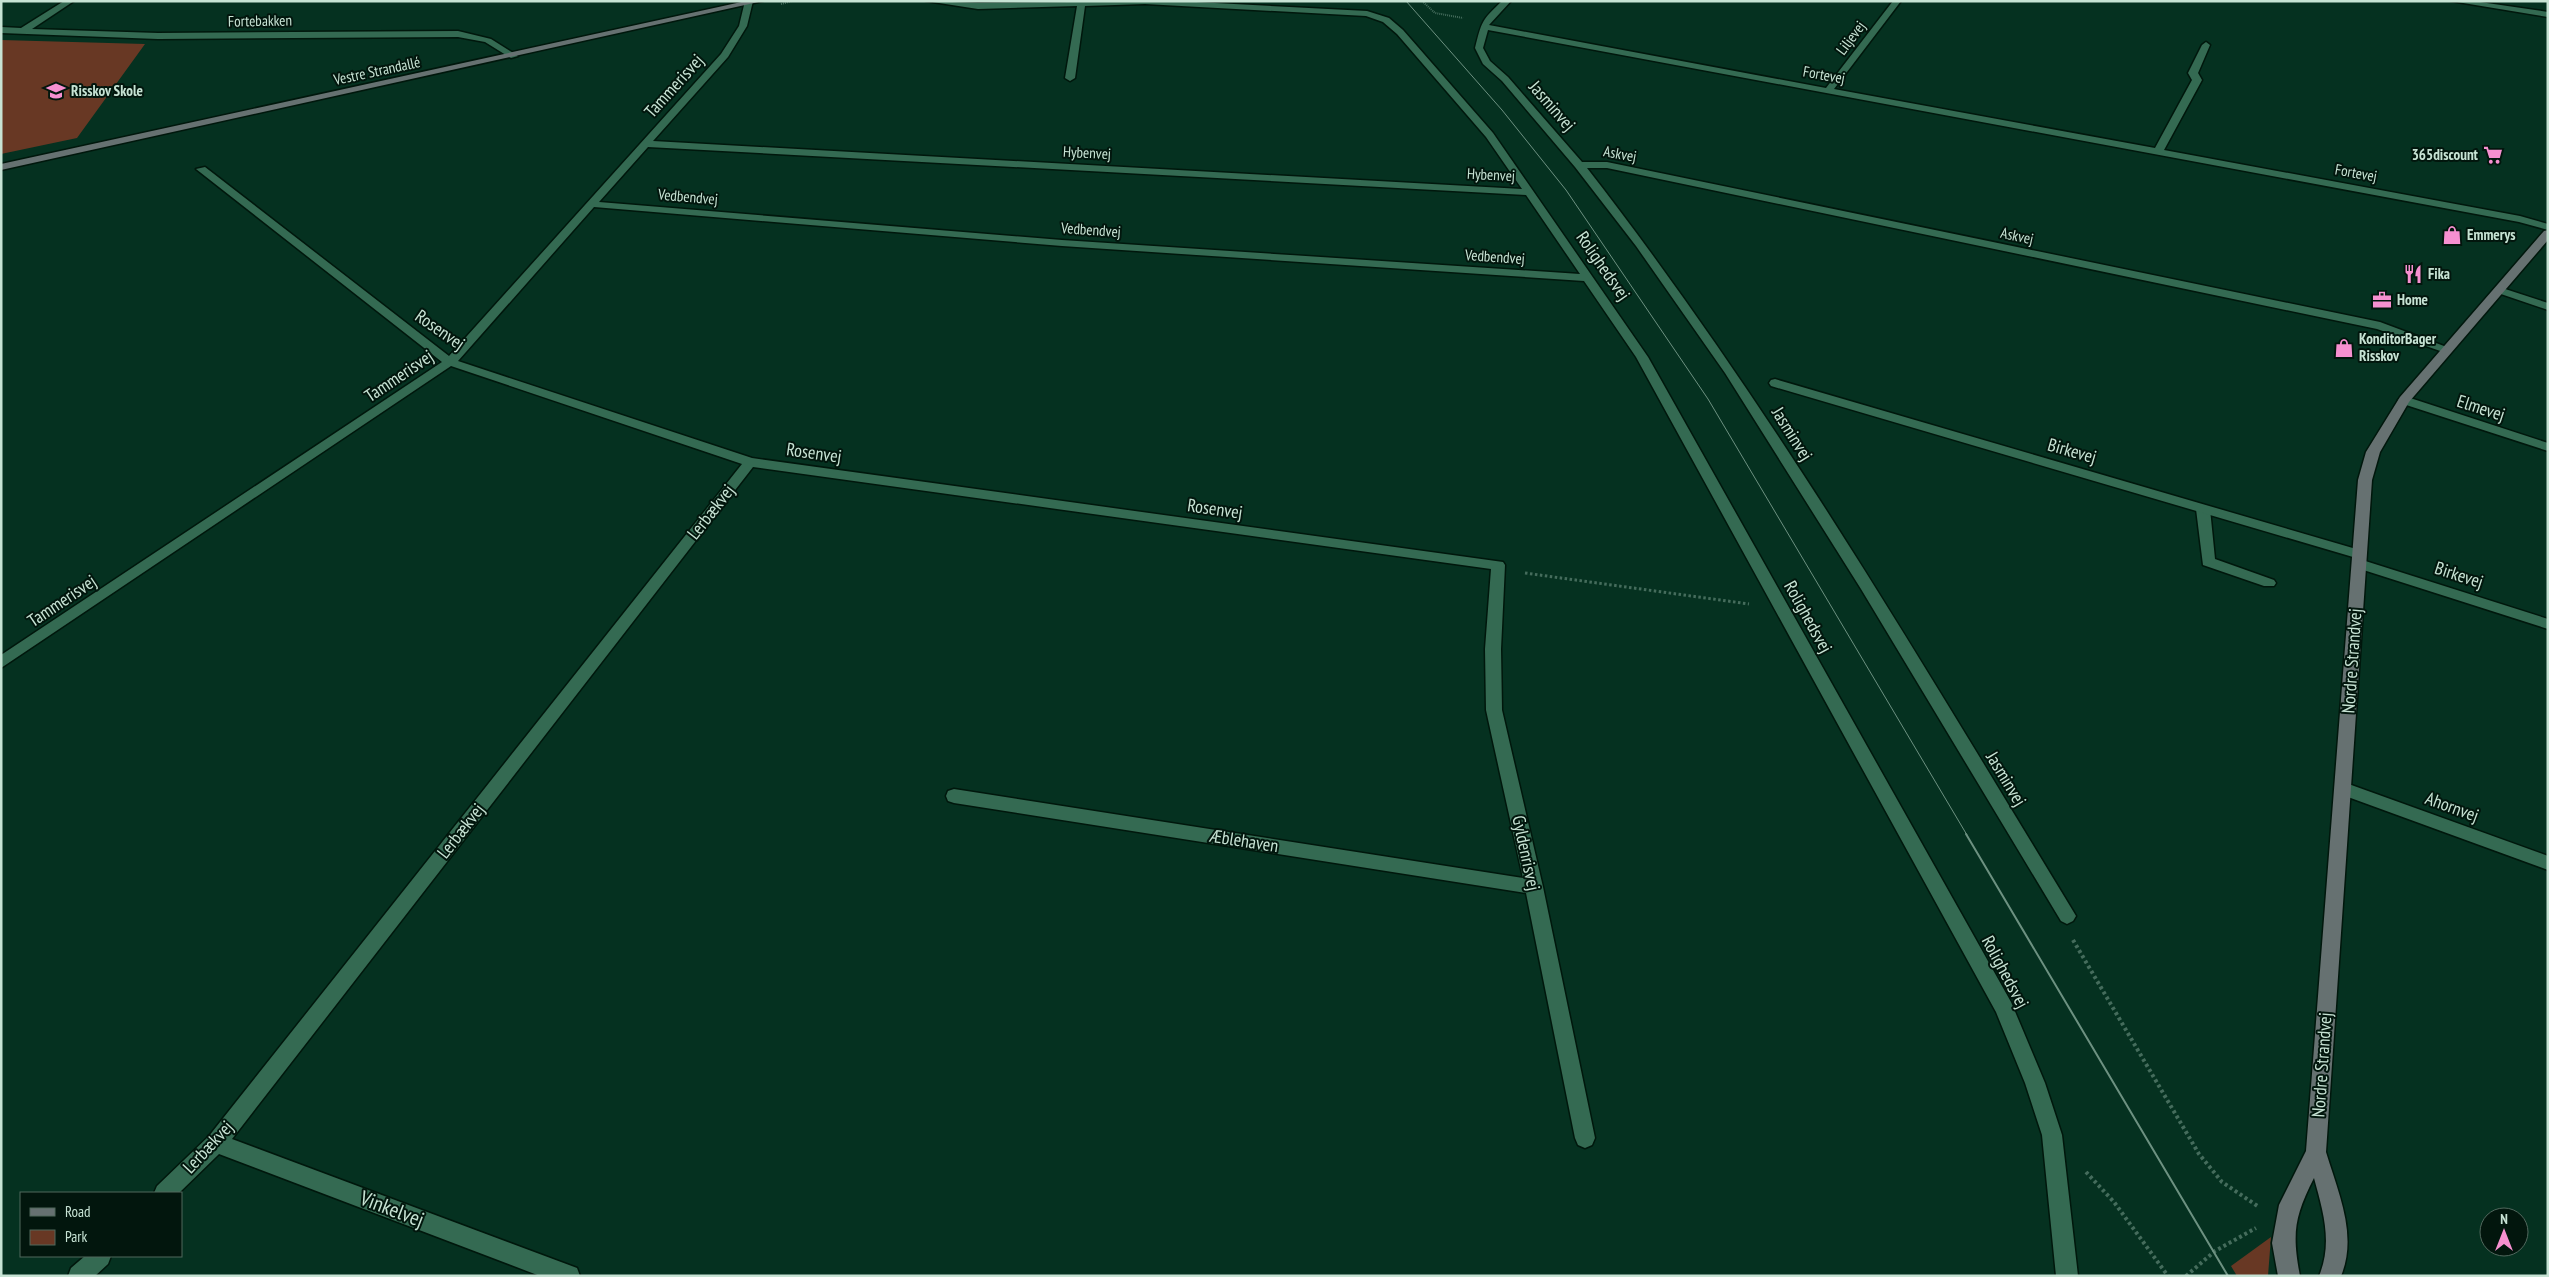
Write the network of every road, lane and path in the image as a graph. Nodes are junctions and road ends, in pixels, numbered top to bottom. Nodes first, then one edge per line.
1 (70, 1) edge
2 (930, 1) edge
3 (1422, 1) edge
4 (1507, 1) edge
5 (1896, 1) edge
6 (2455, 1) edge
7 (752, 2) edge
8 (1082, 2) edge
9 (1221, 4) edge
10 (1358, 6) dead end
11 (1367, 14) junction
12 (2548, 15) edge
13 (1485, 24) junction
14 (1, 30) edge
15 (21, 32) junction
16 (2206, 45) dead end
17 (514, 56) junction
18 (1070, 78) dead end
19 (1828, 91) junction
20 (645, 144) junction
21 (2158, 152) junction
22 (1578, 165) junction
23 (1, 167) edge
24 (201, 169) dead end
25 (1527, 192) junction
26 (591, 204) junction
27 (2548, 227) edge
28 (2548, 233) edge
29 (1590, 278) junction
30 (2499, 290) junction
31 (2548, 307) edge
32 (2446, 349) junction
33 (450, 362) junction
34 (1775, 383) dead end
35 (2404, 400) junction
36 (2548, 447) edge
37 (750, 462) junction
38 (2203, 509) junction
39 (2358, 559) junction
40 (1498, 565) junction
41 (2269, 583) dead end
42 (1782, 608) junction
43 (2548, 624) edge
44 (1, 662) edge
45 (2344, 788) junction
46 (954, 796) dead end
47 (2548, 863) edge
48 (1534, 887) junction
49 (2067, 916) joint
50 (2052, 1135) junction
51 (1585, 1138) dead end
52 (216, 1143) junction
53 (2316, 1152) junction
54 (165, 1192) edge
55 (2286, 1225) junction
56 (99, 1257) edge
57 (79, 1276) edge
58 (569, 1276) edge
59 (2067, 1276) edge
60 (2168, 1276) edge
61 (2186, 1276) edge
62 (2289, 1276) edge
63 (2330, 1276) edge

1 - 15 street
2 - 8 street
3 - 13 path
4 - 13 street
5 - 19 street, Liljevej
6 - 12 street
7 - 17 street, Vestre Strandallé
7 - 20 street, Tammerisvej
8 - 9 street
8 - 18 street
9 - 11 street
10 - 11 street
11 - 25 street, Rolighedsvej
13 - 19 street, Fortevej
13 - 22 street, Jasminvej
14 - 15 street, Fortebakken
15 - 17 street, Fortebakken
16 - 21 street
17 - 23 street, Vestre Strandallé
19 - 21 street, Fortevej
20 - 25 street, Hybenvej
20 - 26 street, Tammerisvej
21 - 27 street, Fortevej
22 - 32 street, Askvej
22 - 49 street, Jasminvej
24 - 33 street, Rosenvej
25 - 29 street, Rolighedsvej
26 - 29 street, Vedbendvej
26 - 33 street, Tammerisvej
28 - 30 street, Nordre Strandvej
29 - 42 street, Rolighedsvej
30 - 31 street
30 - 32 street, Nordre Strandvej
32 - 35 street, Nordre Strandvej
33 - 37 street, Rosenvej
33 - 44 street, Tammerisvej
34 - 38 street, Birkevej
35 - 36 street, Elmevej
35 - 39 street, Nordre Strandvej
37 - 40 street, Rosenvej
37 - 52 street, Lerbækvej
38 - 39 street, Birkevej
38 - 41 street
39 - 43 street, Birkevej
39 - 45 street, Nordre Strandvej
40 - 42 path
40 - 48 street, Gyldenrisvej
42 - 50 street, Rolighedsvej
45 - 47 street, Ahornvej
45 - 53 street, Nordre Strandvej
46 - 48 street, Æblehaven
48 - 51 street, Gyldenrisvej
49 - 55 path
50 - 59 street, Rolighedsvej
50 - 60 path
52 - 54 street, Lerbækvej
52 - 58 street, Vinkelvej
53 - 55 street, Nordre Strandvej
53 - 63 street, Nordre Strandvej
55 - 61 path
55 - 62 street, Nordre Strandvej
56 - 57 street

